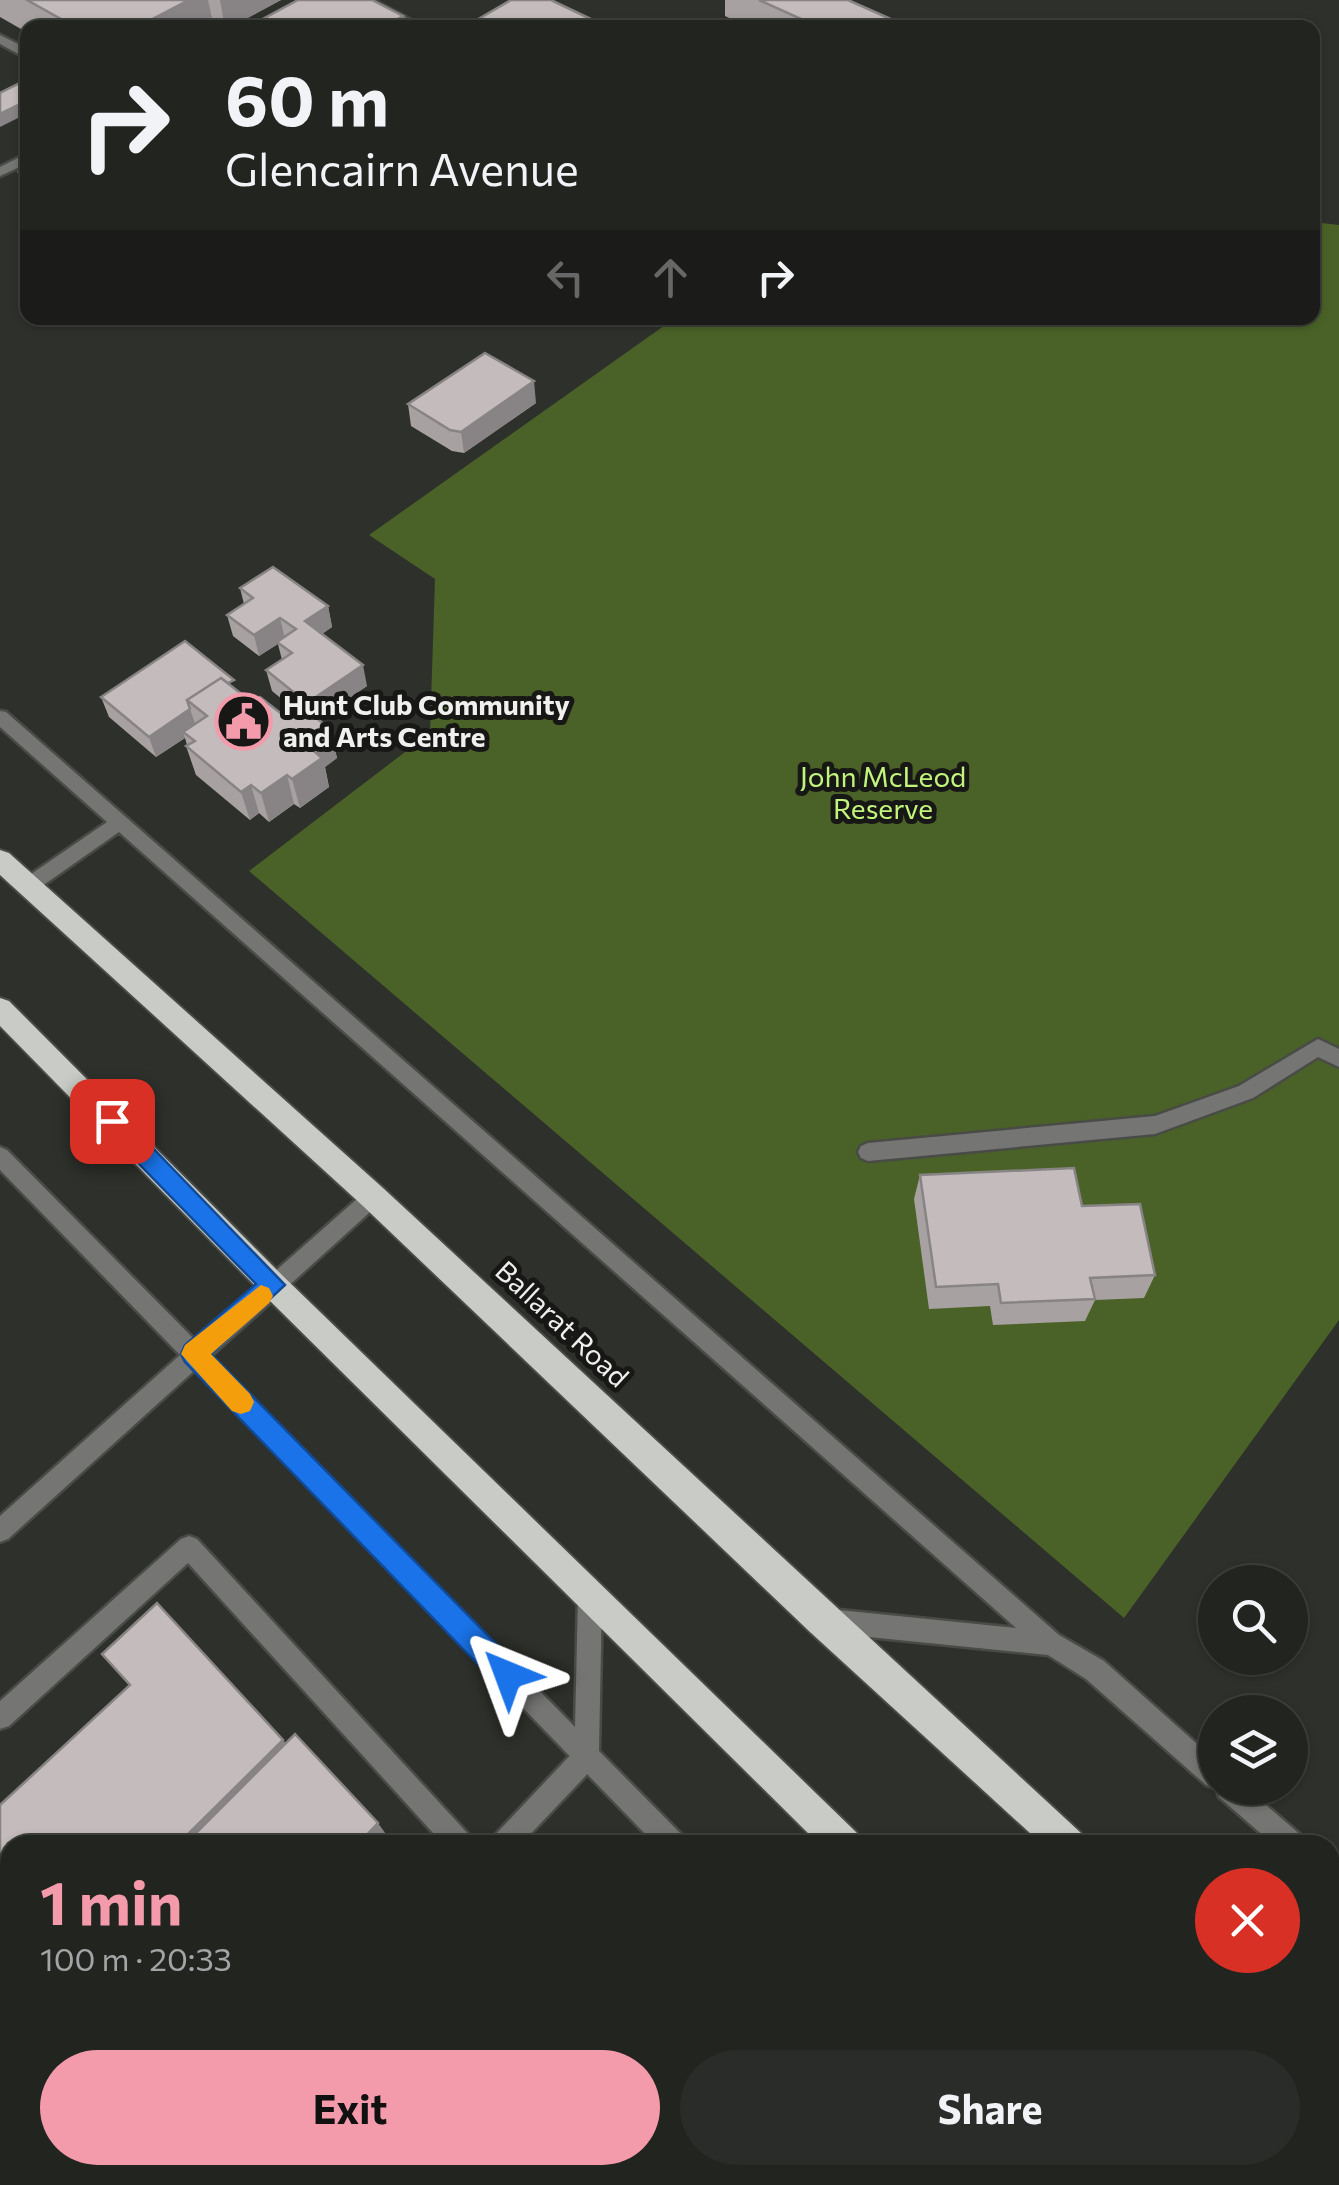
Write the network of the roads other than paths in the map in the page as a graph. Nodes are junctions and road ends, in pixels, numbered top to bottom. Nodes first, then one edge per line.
1 (363, 0) edge
2 (404, 20) edge
3 (0, 717) edge
4 (119, 823) junction
5 (0, 860) edge
6 (28, 886) junction
7 (0, 1009) edge
8 (1339, 1060) edge
9 (868, 1152) dead end
10 (0, 1156) edge
11 (373, 1197) junction
12 (273, 1285) junction
13 (194, 1354) junction
14 (0, 1531) edge
15 (590, 1596) junction
16 (822, 1620) junction
17 (1051, 1643) junction
18 (0, 1717) edge
19 (586, 1756) junction
20 (1198, 1761) edge
21 (1247, 1805) edge
22 (453, 1835) edge
23 (511, 1835) edge
24 (664, 1835) edge
25 (835, 1835) edge
26 (1059, 1835) edge
27 (1282, 1835) edge

1 - 2 street
3 - 4 street
4 - 6 street
4 - 17 street
5 - 6 highway, Ballarat Road
6 - 11 highway, Ballarat Road
7 - 12 highway
8 - 9 street
10 - 13 street
11 - 12 street
11 - 16 highway, Ballarat Road
12 - 13 street
12 - 15 highway
13 - 14 street
13 - 19 street
15 - 19 street
15 - 25 highway
16 - 17 street
16 - 26 highway, Ballarat Road
17 - 20 street
18 - 22 street
19 - 23 street
19 - 24 street
21 - 27 street

